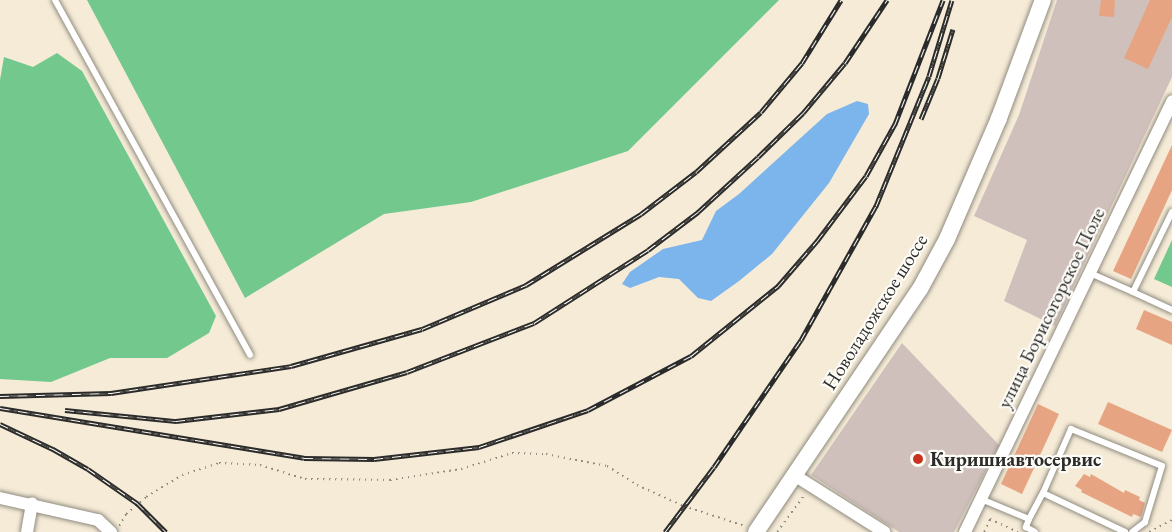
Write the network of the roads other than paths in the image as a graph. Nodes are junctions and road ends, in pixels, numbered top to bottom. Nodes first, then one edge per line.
1 (55, 0) edge
2 (1043, 0) edge
3 (1172, 101) edge
4 (1172, 212) edge
5 (1089, 273) junction
6 (1133, 292) junction
7 (1172, 310) edge
8 (250, 355) dead end
9 (794, 475) junction
10 (1042, 493) junction
11 (0, 498) edge
12 (981, 499) junction
13 (33, 503) junction
14 (1029, 519) junction
15 (757, 531) edge
16 (27, 532) edge
17 (111, 532) edge
18 (884, 532) edge
19 (965, 532) edge
20 (1035, 532) edge
21 (1125, 532) edge
22 (1132, 532) edge

1 - 8 lane
2 - 9 main road, Новоладожское шоссе
3 - 5 street, улица Борисогорское Поле
4 - 6 lane
5 - 6 lane
5 - 12 street, улица Борисогорское Поле
6 - 7 lane
9 - 15 main road, Новоладожское шоссе
9 - 18 street
10 - 14 lane
10 - 21 lane
10 - 22 lane
11 - 13 street
12 - 14 lane
12 - 19 street, улица Борисогорское Поле
13 - 16 street
13 - 17 street
14 - 20 lane

